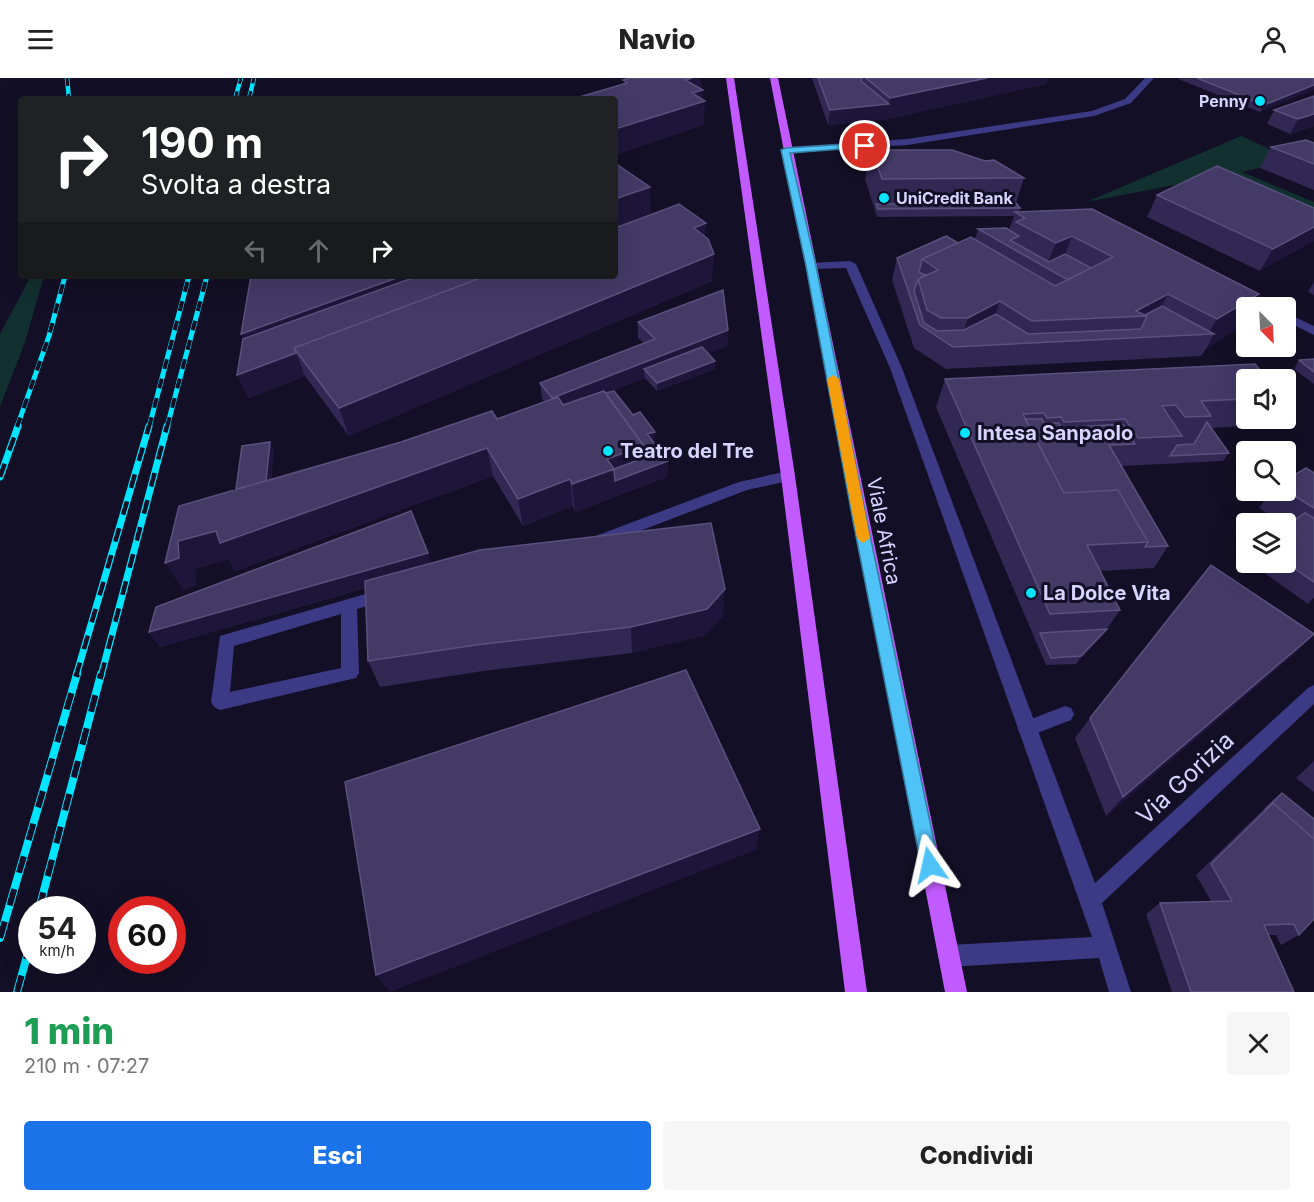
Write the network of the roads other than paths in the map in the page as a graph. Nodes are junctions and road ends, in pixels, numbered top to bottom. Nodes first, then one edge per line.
1 (730, 78) edge
2 (774, 78) edge
3 (1150, 78) edge
4 (786, 150) junction
5 (811, 266) junction
6 (1224, 286) edge
7 (1245, 297) edge
8 (1296, 322) edge
9 (1314, 331) edge
10 (788, 476) junction
11 (579, 546) edge
12 (392, 592) edge
13 (349, 605) junction
14 (1314, 693) edge
15 (1065, 714) dead end
16 (1027, 729) junction
17 (1091, 900) junction
18 (1106, 947) junction
19 (949, 956) junction
20 (856, 992) edge
21 (956, 992) edge
22 (1120, 992) edge

1 - 10 main road
2 - 4 main road, Viale Africa
3 - 4 street
4 - 5 main road, Viale Africa
5 - 16 street
5 - 19 main road, Viale Africa
6 - 7 street
8 - 9 street
10 - 11 street
10 - 20 main road
12 - 13 street
13 - 13 street
14 - 17 street, Via Gorizia
15 - 16 street
16 - 17 street
17 - 18 street
18 - 19 street
18 - 22 street
19 - 21 main road, Viale Africa

